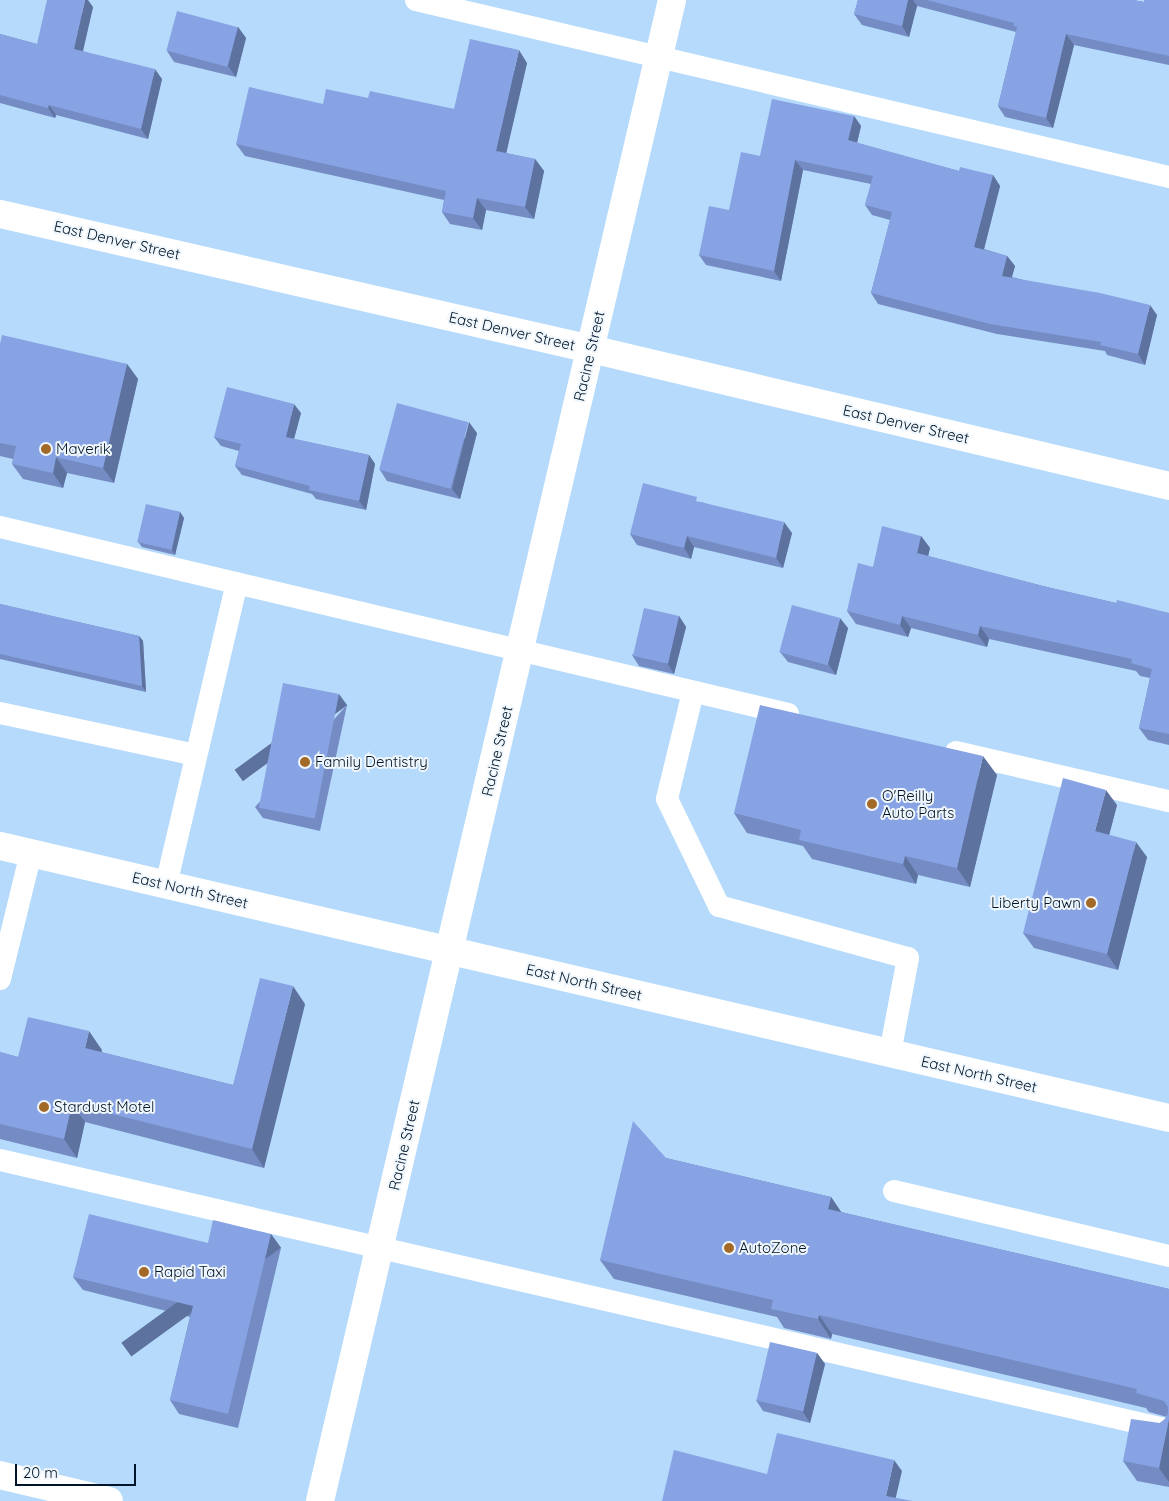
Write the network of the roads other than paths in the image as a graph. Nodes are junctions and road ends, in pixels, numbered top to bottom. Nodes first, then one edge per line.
1 (416, 0) edge
2 (672, 0) edge
3 (658, 58) junction
4 (1169, 177) edge
5 (0, 214) edge
6 (591, 349) junction
7 (1169, 486) edge
8 (0, 527) edge
9 (237, 583) junction
10 (521, 651) junction
11 (693, 692) junction
12 (0, 713) edge
13 (810, 719) edge
14 (936, 748) edge
15 (196, 755) junction
16 (1169, 801) edge
17 (0, 846) edge
18 (31, 853) junction
19 (166, 885) junction
20 (450, 951) junction
21 (0, 979) edge
22 (890, 1053) junction
23 (1169, 1118) edge
24 (0, 1160) edge
25 (894, 1191) dead end
26 (380, 1249) junction
27 (1169, 1256) edge
28 (1169, 1430) edge
29 (0, 1475) edge
30 (109, 1501) edge
31 (320, 1501) edge

1 - 3 lane
2 - 3 street, Racine Street
3 - 4 lane
3 - 6 street, Racine Street
5 - 6 street, East Denver Street
6 - 7 street, East Denver Street
6 - 10 street, Racine Street
8 - 9 lane
9 - 10 lane
9 - 15 lane
10 - 11 lane
10 - 20 street, Racine Street
11 - 13 lane
11 - 22 lane
12 - 15 lane
14 - 16 lane
15 - 19 lane
17 - 18 street, East North Street
18 - 19 street, East North Street
18 - 21 lane
19 - 20 street, East North Street
20 - 22 street, East North Street
20 - 26 street, Racine Street
22 - 23 street, East North Street
24 - 26 lane
25 - 27 lane
26 - 28 lane
26 - 31 street, Racine Street
29 - 30 street

